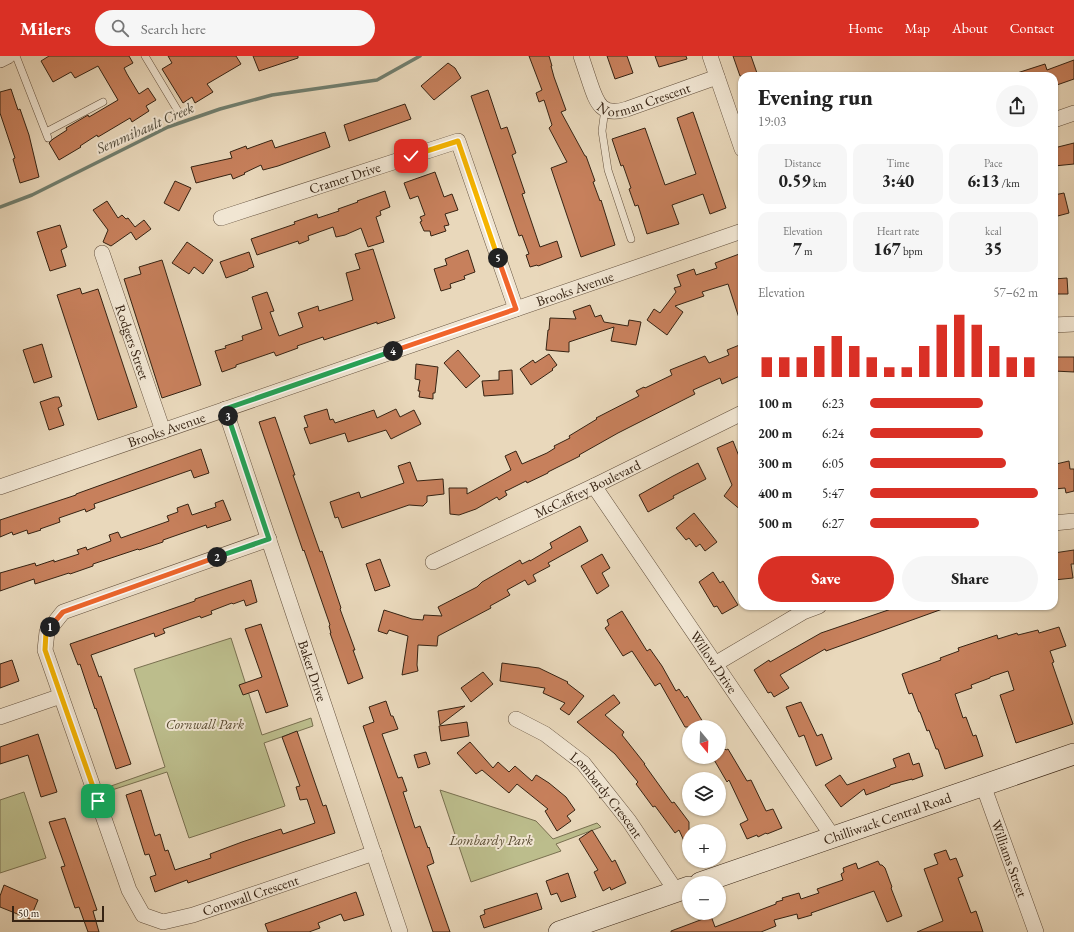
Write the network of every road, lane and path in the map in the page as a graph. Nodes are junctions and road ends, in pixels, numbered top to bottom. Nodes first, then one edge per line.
1 (8, 56) edge
2 (16, 56) edge
3 (145, 56) edge
4 (581, 56) edge
5 (710, 56) edge
6 (0, 60) edge
7 (717, 77) junction
8 (103, 102) dead end
9 (605, 109) junction
10 (178, 111) dead end
11 (1074, 113) edge
12 (1058, 119) edge
13 (738, 137) edge
14 (221, 218) dead end
15 (738, 231) edge
16 (631, 239) dead end
17 (102, 253) dead end
18 (516, 309) junction
19 (1074, 324) edge
20 (1058, 325) edge
21 (225, 409) junction
22 (738, 414) edge
23 (164, 431) junction
24 (594, 486) junction
25 (0, 487) edge
26 (1074, 521) edge
27 (1058, 523) edge
28 (269, 539) junction
29 (433, 562) dead end
30 (808, 610) edge
31 (715, 664) junction
32 (62, 696) junction
33 (0, 717) edge
34 (516, 719) dead end
35 (1074, 754) edge
36 (983, 785) junction
37 (833, 837) junction
38 (374, 853) junction
39 (720, 876) edge
40 (682, 888) edge
41 (682, 889) edge
42 (592, 926) edge
43 (400, 932) edge
44 (559, 932) edge
45 (1036, 932) edge

1 - 6 street
2 - 8 lane
3 - 10 lane
4 - 9 street, Norman Crescent
5 - 7 street
7 - 9 street, Norman Crescent
7 - 13 street
9 - 16 lane
11 - 12 street
14 - 18 street, Cramer Drive
15 - 18 street, Brooks Avenue
17 - 23 street, Rodgers Street
18 - 21 street, Brooks Avenue
19 - 20 street
21 - 23 street, Brooks Avenue
21 - 28 street, Baker Drive
22 - 24 street, McCaffrey Boulevard
23 - 25 street, Brooks Avenue
24 - 29 street, McCaffrey Boulevard
24 - 31 street, Willow Drive
26 - 27 street
28 - 32 street, Cornwall Crescent
28 - 38 street, Baker Drive
30 - 31 street
31 - 37 street, Willow Drive
32 - 33 street
32 - 38 street, Cornwall Crescent
34 - 40 street, Lombardy Crescent
35 - 36 street, Chilliwack Central Road
36 - 37 street, Chilliwack Central Road
36 - 45 street, Williams Street
37 - 39 street, Chilliwack Central Road
38 - 43 street, Baker Drive
41 - 42 street
42 - 44 street

